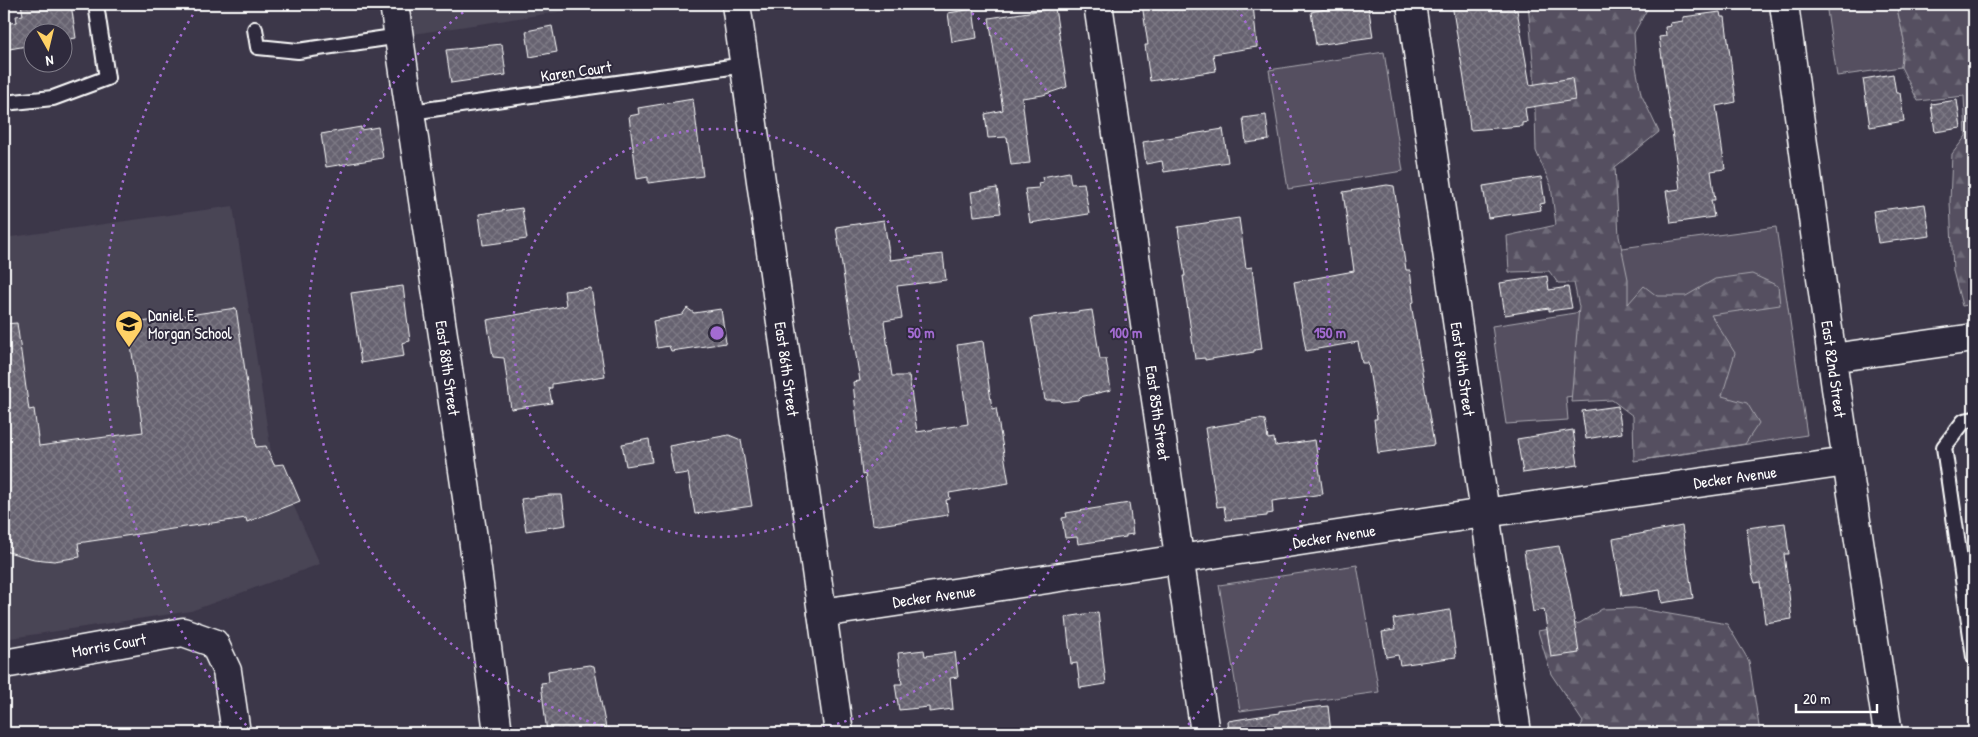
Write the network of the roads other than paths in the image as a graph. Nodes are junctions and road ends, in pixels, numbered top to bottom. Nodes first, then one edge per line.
1 (96, 4) edge
2 (394, 4) edge
3 (736, 4) edge
4 (1098, 4) edge
5 (1410, 4) edge
6 (1784, 4) edge
7 (256, 29) dead end
8 (400, 36) junction
9 (745, 65) junction
10 (4, 103) edge
11 (412, 112) junction
12 (1974, 338) edge
13 (1832, 358) junction
14 (1974, 419) edge
15 (1847, 462) junction
16 (1484, 513) junction
17 (1180, 560) junction
18 (822, 613) junction
19 (1974, 657) edge
20 (4, 664) edge
21 (236, 733) edge
22 (498, 733) edge
23 (839, 733) edge
24 (1205, 733) edge
25 (1517, 733) edge
26 (1888, 733) edge

1 - 10 lane
2 - 8 street, East 88th Street
3 - 9 street, East 86th Street
4 - 17 street, East 85th Street
5 - 16 street, East 84th Street
6 - 13 street, East 82nd Street
7 - 8 lane
8 - 11 street, East 88th Street
9 - 11 lane, Karen Court
9 - 18 street, East 86th Street
11 - 22 street, East 88th Street
12 - 13 street
13 - 15 street, East 82nd Street
14 - 19 lane
15 - 16 street, Decker Avenue
15 - 26 street, East 82nd Street
16 - 17 street, Decker Avenue
16 - 25 street, East 84th Street
17 - 18 street, Decker Avenue
17 - 24 street, East 85th Street
18 - 23 street, East 86th Street
20 - 21 street, Morris Court

